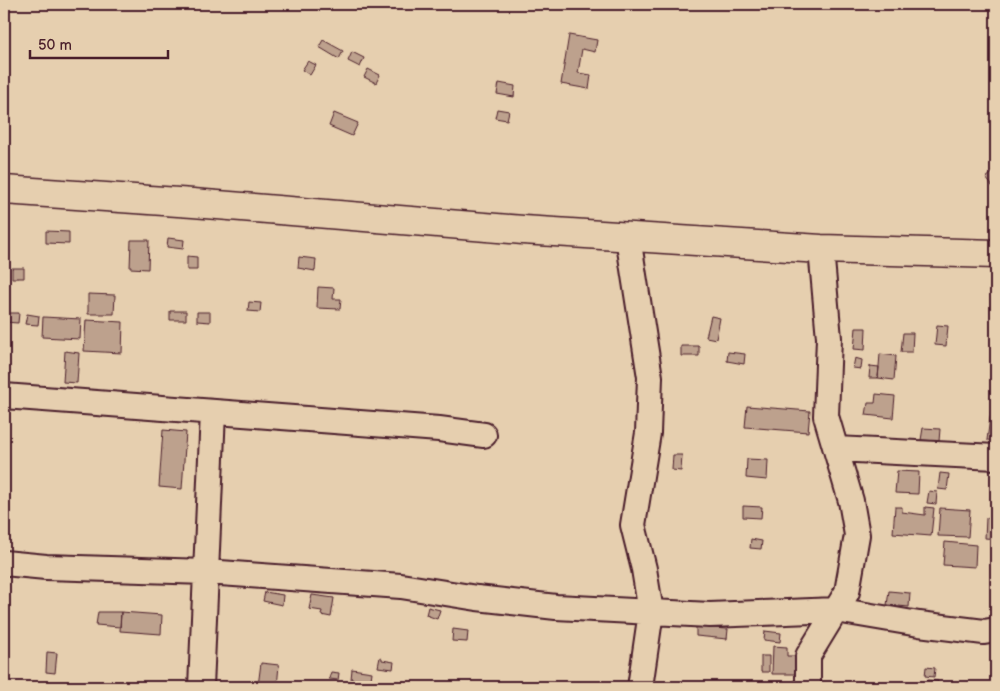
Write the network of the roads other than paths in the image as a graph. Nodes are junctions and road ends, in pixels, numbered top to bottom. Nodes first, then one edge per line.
1 (4, 190) edge
2 (628, 237) junction
3 (822, 249) junction
4 (996, 254) edge
5 (4, 396) edge
6 (213, 412) junction
7 (484, 436) dead end
8 (836, 449) junction
9 (996, 457) edge
10 (4, 563) edge
11 (206, 572) junction
12 (836, 610) junction
13 (651, 612) junction
14 (996, 630) edge
15 (201, 687) edge
16 (640, 687) edge
17 (808, 687) edge

1 - 2 main road
2 - 3 main road
2 - 13 street
3 - 4 main road
3 - 8 street
5 - 6 street
6 - 7 street
6 - 11 street
8 - 9 street
8 - 12 street
10 - 11 street
11 - 13 street
11 - 15 street
12 - 13 street
12 - 14 street
12 - 17 street
13 - 16 street

